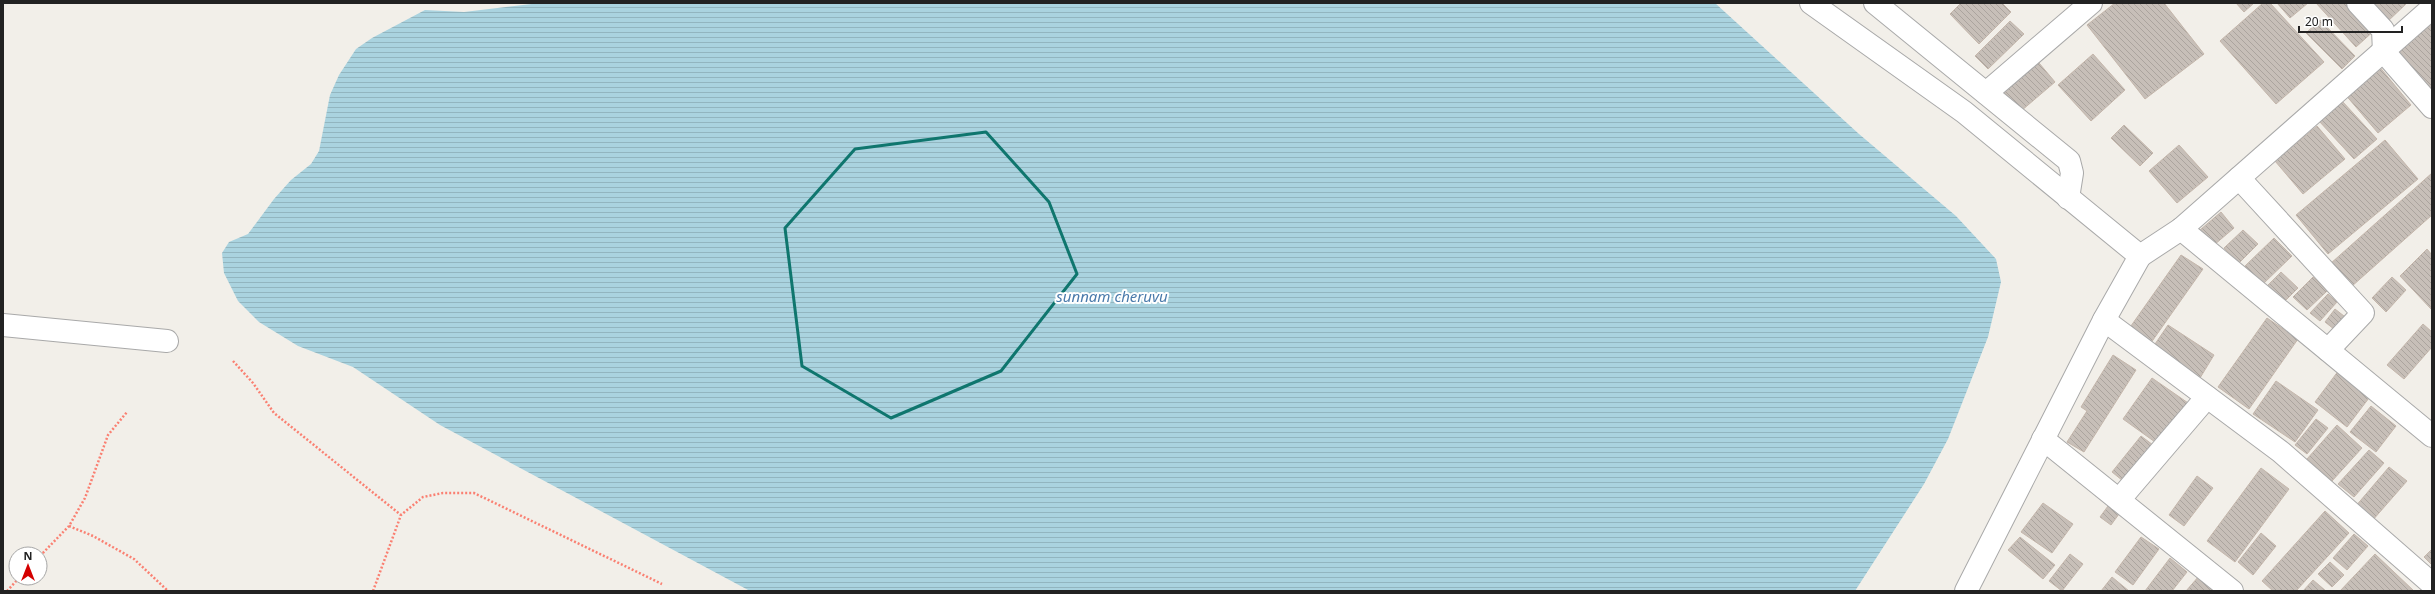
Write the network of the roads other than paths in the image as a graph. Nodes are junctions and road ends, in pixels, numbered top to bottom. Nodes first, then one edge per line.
1 (1811, 3) edge
2 (1875, 3) edge
3 (2091, 3) edge
4 (2358, 3) edge
5 (2432, 8) edge
6 (2384, 52) junction
7 (1986, 93) junction
8 (2432, 107) edge
9 (2239, 178) junction
10 (2068, 198) junction
11 (2181, 230) junction
12 (2140, 256) junction
13 (2104, 320) junction
14 (3, 325) edge
15 (167, 341) dead end
16 (2328, 350) junction
17 (2207, 397) junction
18 (2432, 436) edge
19 (2043, 439) junction
20 (2119, 500) junction
21 (2432, 584) edge
22 (1966, 591) edge
23 (2232, 591) edge

1 - 10 street
2 - 7 street
3 - 7 street
4 - 6 street
5 - 6 street
6 - 8 street
6 - 9 street
7 - 10 street
9 - 11 street
9 - 16 street
10 - 12 street
11 - 12 street
11 - 16 street
12 - 13 street
13 - 17 street
13 - 19 street
14 - 15 street
16 - 18 street
17 - 20 street
17 - 21 street
19 - 20 street
19 - 22 street
20 - 23 street

